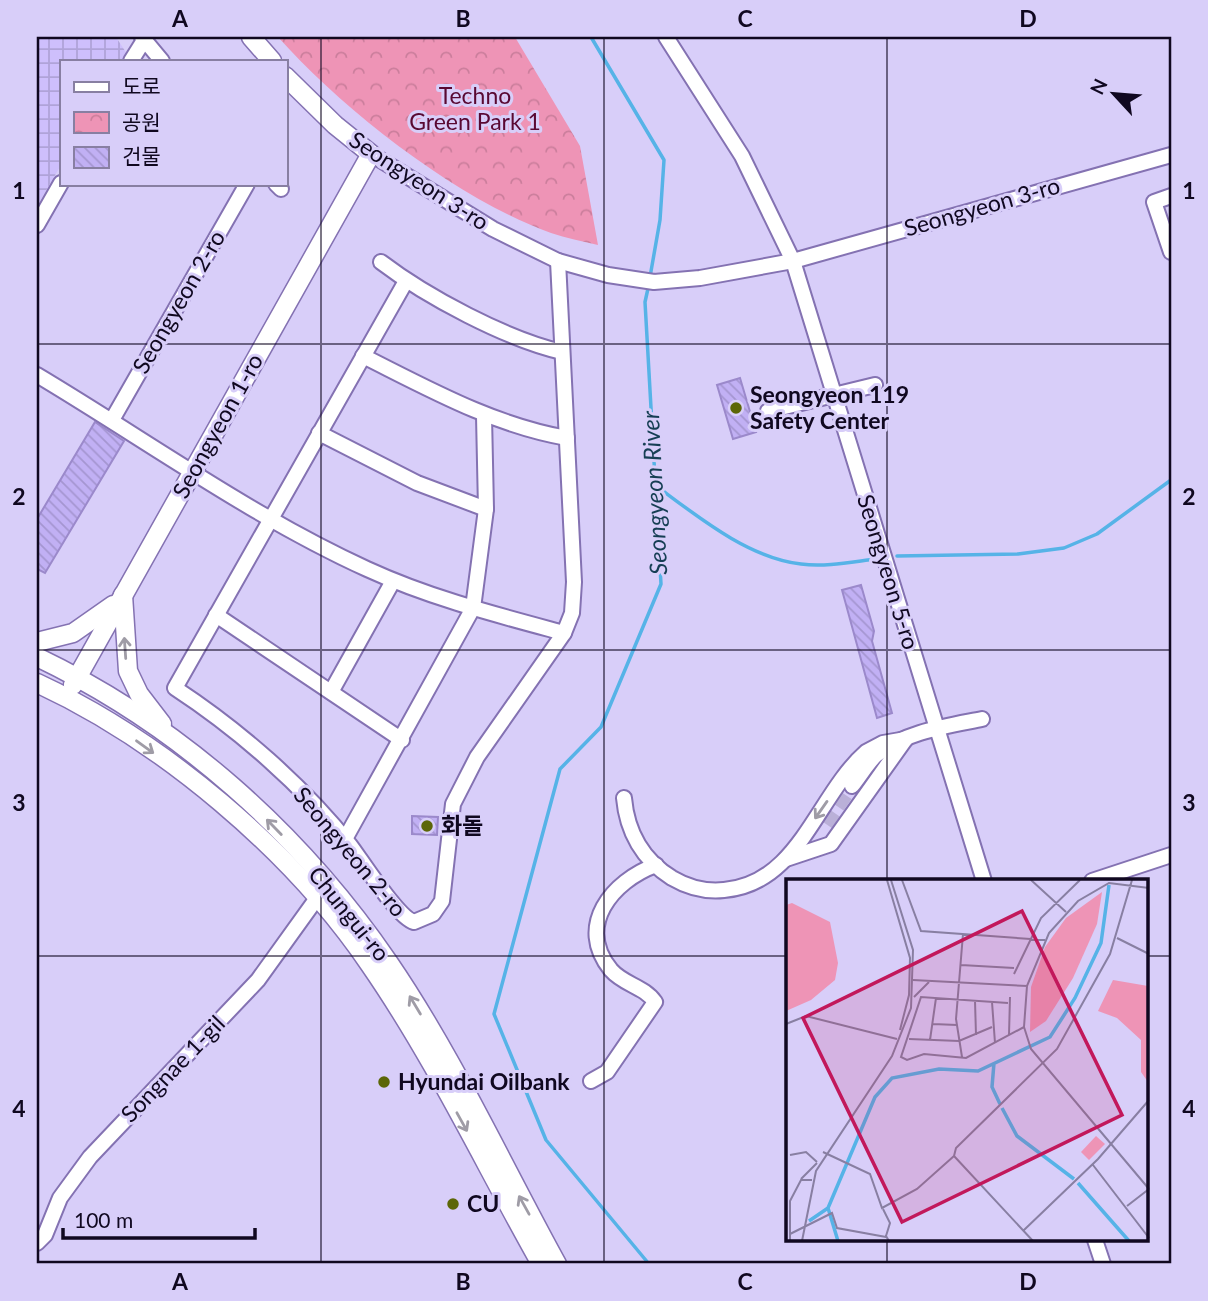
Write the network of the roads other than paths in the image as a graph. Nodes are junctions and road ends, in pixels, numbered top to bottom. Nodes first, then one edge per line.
1 (251, 37) edge
2 (666, 37) edge
3 (144, 38) edge
4 (132, 60) edge
5 (161, 60) edge
6 (271, 60) edge
7 (287, 78) edge
8 (371, 154) junction
9 (1171, 155) edge
10 (60, 185) edge
11 (246, 186) edge
12 (1171, 196) edge
13 (37, 225) edge
14 (1171, 252) edge
15 (558, 261) junction
16 (793, 261) junction
17 (381, 262) dead end
18 (406, 281) junction
19 (562, 352) junction
20 (363, 356) junction
21 (37, 375) edge
22 (875, 385) dead end
23 (834, 395) junction
24 (768, 411) dead end
25 (484, 415) junction
26 (112, 420) junction
27 (319, 433) junction
28 (567, 438) junction
29 (193, 471) junction
30 (486, 509) junction
31 (271, 519) junction
32 (393, 580) junction
33 (123, 595) junction
34 (473, 608) junction
35 (216, 615) junction
36 (564, 633) junction
37 (37, 642) edge
38 (37, 657) edge
39 (78, 677) junction
40 (37, 682) edge
41 (331, 692) junction
42 (67, 698) junction
43 (136, 712) junction
44 (982, 719) dead end
45 (935, 729) junction
46 (163, 730) junction
47 (123, 732) junction
48 (401, 740) junction
49 (906, 740) junction
50 (852, 786) tunnel mouth
51 (624, 798) dead end
52 (345, 839) junction
53 (1171, 855) edge
54 (786, 859) junction
55 (656, 865) junction
56 (983, 879) edge
57 (1098, 879) edge
58 (317, 898) junction
59 (591, 1081) dead end
60 (1096, 1242) edge
61 (37, 1243) edge
62 (541, 1264) edge
63 (557, 1264) edge
64 (1103, 1264) edge

1 - 6 main road
2 - 16 street
3 - 4 street
3 - 5 street
7 - 8 main road, Seongyeon 3-ro
8 - 15 street, Seongyeon 3-ro
8 - 29 main road, Seongyeon 1-ro
9 - 16 street, Seongyeon 3-ro
10 - 13 street
11 - 26 street, Seongyeon 2-ro
12 - 14 street
15 - 16 street, Seongyeon 3-ro
15 - 19 street, Seongyeon 2-ro
16 - 23 street, Seongyeon 5-ro
17 - 18 street
18 - 19 street
18 - 20 street, Seongyeon 2-ro
19 - 28 street, Seongyeon 2-ro
20 - 25 street
20 - 27 street, Seongyeon 2-ro
21 - 26 street
22 - 23 street
23 - 24 street
23 - 45 street, Seongyeon 5-ro
25 - 28 street
25 - 30 street
26 - 29 street
27 - 30 street
27 - 31 street, Seongyeon 2-ro
28 - 36 street, Seongyeon 2-ro
29 - 31 street
29 - 33 main road, Seongyeon 1-ro
30 - 34 street
31 - 32 street
31 - 35 street, Seongyeon 2-ro
32 - 34 street
32 - 41 street
33 - 37 main road
33 - 39 main road, Seongyeon 1-ro
46 -> 33 main road
34 - 36 street
34 - 48 street
35 - 41 street
35 - 52 street, Seongyeon 2-ro
36 - 52 street, Seongyeon 2-ro
38 - 39 main road, Chungui-ro
39 - 42 main road, Seongyeon 1-ro
39 - 43 main road, Chungui-ro
40 - 42 main road, Chungui-ro
41 - 48 street
42 - 47 main road, Chungui-ro
43 - 46 main road, Chungui-ro
43 - 47 main road
44 - 45 street
45 - 49 street
45 - 56 street, Seongyeon 5-ro
63 -> 46 main road, Chungui-ro
47 -> 58 main road, Chungui-ro
48 - 52 street
49 - 50 street
49 - 54 street
49 -> 54 street
51 - 55 street
53 - 57 street
54 - 55 street
55 - 59 street
58 - 61 street, Songnae 1-gil
58 -> 62 main road, Chungui-ro
60 - 64 street

